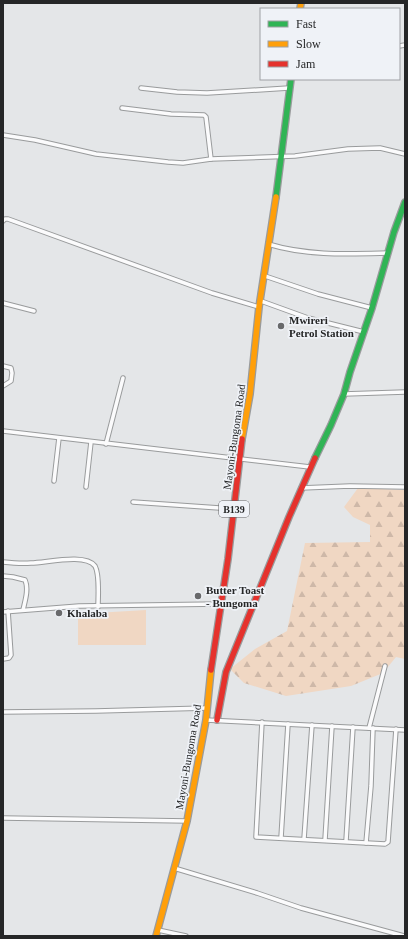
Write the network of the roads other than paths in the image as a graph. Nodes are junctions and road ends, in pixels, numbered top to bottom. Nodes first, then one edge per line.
1 (291, 80) edge
2 (141, 88) dead end
3 (289, 88) junction
4 (122, 108) dead end
5 (3, 135) edge
6 (405, 154) edge
7 (280, 156) junction
8 (211, 159) junction
9 (405, 202) edge
10 (3, 221) edge
11 (268, 244) junction
12 (389, 253) junction
13 (265, 276) junction
14 (3, 302) edge
15 (260, 304) junction
16 (372, 308) junction
17 (34, 311) dead end
18 (364, 332) junction
19 (3, 366) edge
20 (123, 378) dead end
21 (3, 386) edge
22 (405, 392) edge
23 (344, 394) junction
24 (3, 431) edge
25 (60, 438) junction
26 (92, 442) junction
27 (106, 444) junction
28 (239, 458) junction
29 (310, 467) junction
30 (54, 481) dead end
31 (86, 487) dead end
32 (405, 487) edge
33 (301, 488) junction
34 (133, 502) dead end
35 (234, 509) junction
36 (3, 562) edge
37 (3, 576) edge
38 (220, 604) junction
39 (98, 606) junction
40 (24, 610) junction
41 (8, 611) junction
42 (3, 612) edge
43 (3, 659) edge
44 (385, 666) dead end
45 (207, 708) junction
46 (3, 712) edge
47 (206, 720) junction
48 (217, 720) junction
49 (262, 722) junction
50 (288, 724) junction
51 (312, 725) junction
52 (332, 726) junction
53 (353, 727) junction
54 (371, 728) junction
55 (396, 729) junction
56 (405, 730) edge
57 (3, 818) edge
58 (187, 821) junction
59 (281, 838) junction
60 (304, 839) junction
61 (325, 840) junction
62 (346, 841) junction
63 (366, 843) junction
64 (174, 868) junction
65 (158, 930) junction
66 (156, 936) edge
67 (186, 936) edge
68 (404, 936) edge

1 - 3 main road, Mayoni-Bungoma Road / B139
2 - 3 street
3 - 7 main road, Mayoni-Bungoma Road / B139
4 - 8 street
5 - 8 street
6 - 7 street
7 - 8 street
7 - 11 main road, Mayoni-Bungoma Road / B139
9 - 12 main road
10 - 15 street
11 - 12 street
11 - 13 main road, Mayoni-Bungoma Road / B139
12 - 16 main road
13 - 15 main road, Mayoni-Bungoma Road / B139
13 - 16 street
14 - 17 street
15 - 18 street
15 - 28 main road, Mayoni-Bungoma Road / B139
16 - 18 main road
18 - 23 main road
19 - 21 street
20 - 27 street
22 - 23 street
23 - 29 main road
24 - 25 street
25 - 26 street
25 - 30 street
26 - 27 street
26 - 31 street
27 - 28 street
28 - 29 street
28 - 35 main road, Mayoni-Bungoma Road / B139
29 - 33 main road
32 - 33 street
33 - 48 main road
34 - 35 street
35 - 38 main road, Mayoni-Bungoma Road / B139
36 - 39 street
37 - 40 street
38 - 39 street
38 - 45 main road, Mayoni-Bungoma Road / B139
39 - 40 street
40 - 41 street
41 - 42 street
41 - 43 street
44 - 54 street
45 - 46 street
45 - 47 main road, Mayoni-Bungoma Road / B139
47 - 48 street
47 - 58 main road, Mayoni-Bungoma Road / B139
48 - 49 street
49 - 50 street
49 - 59 street
50 - 51 street
50 - 59 street
51 - 52 street
51 - 60 street
52 - 53 street
52 - 61 street
53 - 54 street
53 - 62 street
54 - 55 street
54 - 63 street
55 - 56 street
55 - 63 street
57 - 58 street
58 - 64 main road, Mayoni-Bungoma Road / B139
59 - 60 street
60 - 61 street
61 - 62 street
62 - 63 street
64 - 65 main road, Mayoni-Bungoma Road / B139
64 - 68 street
65 - 66 main road, Mayoni-Bungoma Road / B139
65 - 67 street

